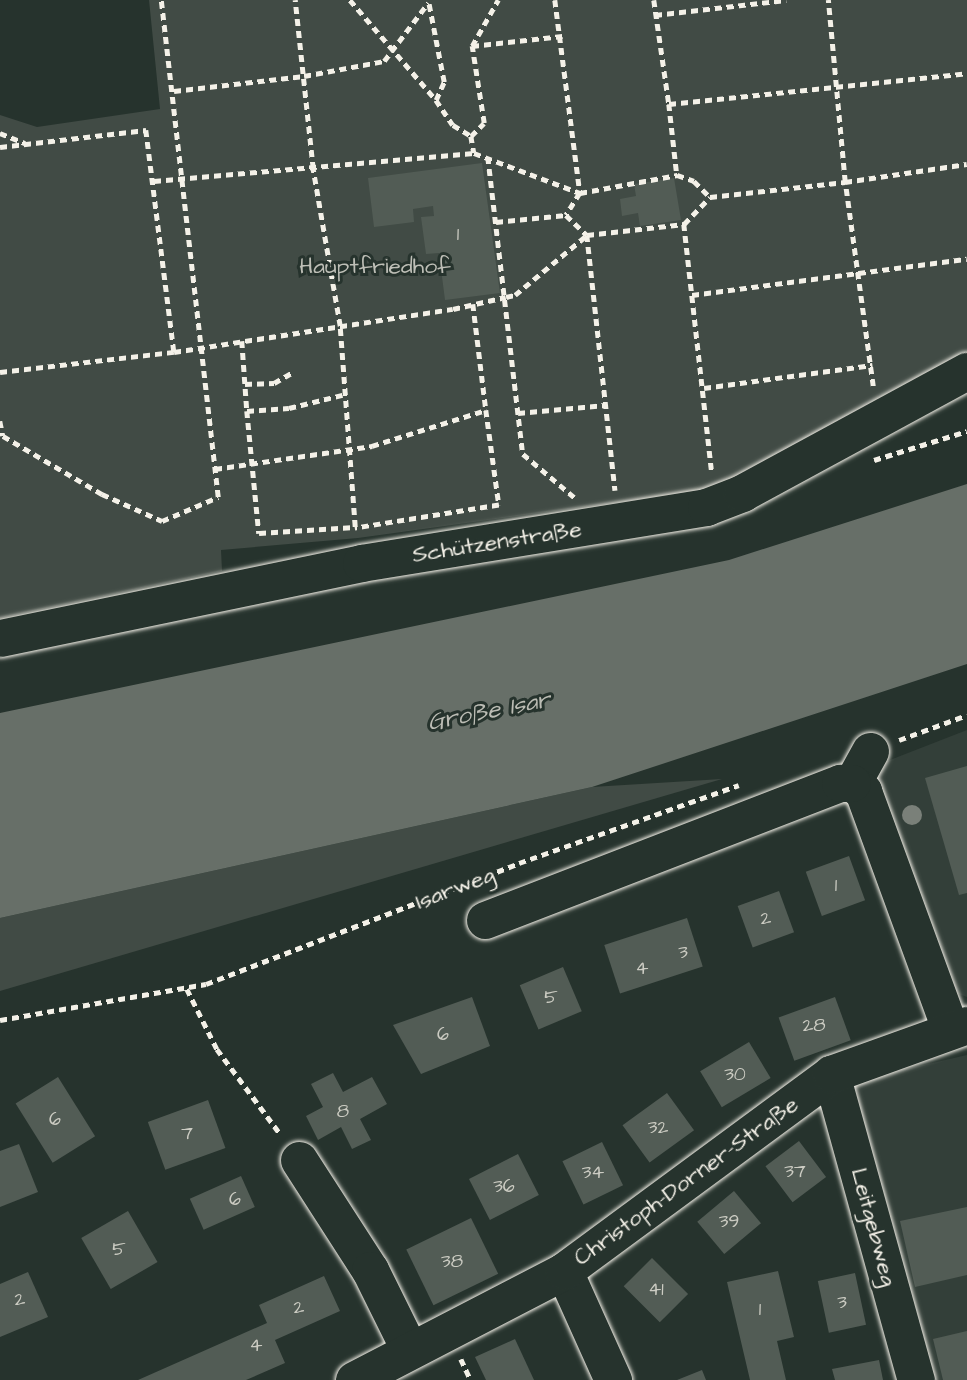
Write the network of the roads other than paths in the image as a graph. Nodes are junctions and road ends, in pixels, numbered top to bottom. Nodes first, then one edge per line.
1 (967, 371) edge
2 (0, 638) edge
3 (870, 751) road end
4 (852, 783) junction
5 (485, 920) dead end
6 (958, 1027) edge
7 (831, 1074) junction
8 (299, 1160) road end
9 (564, 1271) junction
10 (409, 1349) junction
11 (354, 1380) edge
12 (613, 1380) edge
13 (916, 1380) edge

1 - 2 street, Schützenstraße
3 - 4 street
4 - 5 street, Isarweg
4 - 6 street
6 - 7 street, Christoph-Dorner-Straße
7 - 9 street, Christoph-Dorner-Straße
7 - 13 street, Leitgebweg
8 - 10 street
9 - 10 street, Christoph-Dorner-Straße
9 - 12 street
10 - 11 street, Christoph-Dorner-Straße

